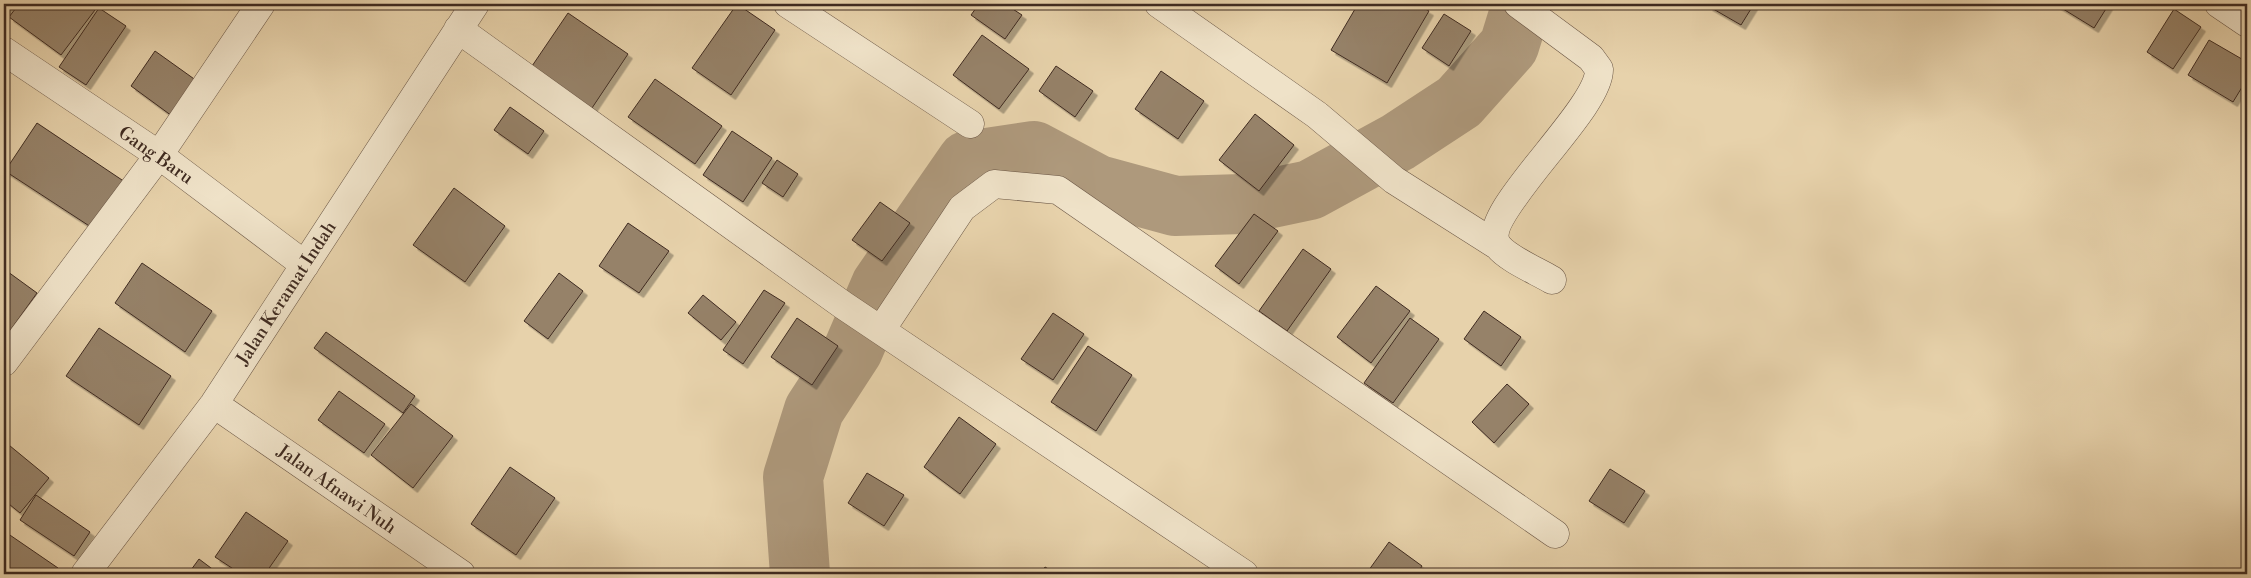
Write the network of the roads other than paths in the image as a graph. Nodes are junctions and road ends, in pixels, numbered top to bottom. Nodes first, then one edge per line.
1 (262, 4) edge
2 (475, 4) edge
3 (788, 4) edge
4 (1158, 4) edge
5 (2220, 4) edge
6 (1526, 9) edge
7 (2247, 23) edge
8 (458, 29) junction
9 (4, 51) edge
10 (970, 124) dead end
11 (159, 155) junction
12 (1498, 246) junction
13 (305, 265) junction
14 (1552, 280) dead end
15 (876, 326) junction
16 (4, 362) edge
17 (214, 404) junction
18 (1555, 534) dead end
19 (86, 574) edge
20 (461, 574) edge
21 (1244, 574) edge

1 - 11 street
2 - 8 street, Jalan Keramat Indah
3 - 10 street
4 - 12 street
5 - 7 street
6 - 12 street
8 - 13 street, Jalan Keramat Indah
8 - 15 street
9 - 11 street, Gang Baru
11 - 13 street, Gang Baru
11 - 16 street
12 - 14 street
13 - 17 street, Jalan Keramat Indah
15 - 18 street
15 - 21 street
17 - 19 street, Jalan Keramat Indah
17 - 20 street, Jalan Afnawi Nuh

